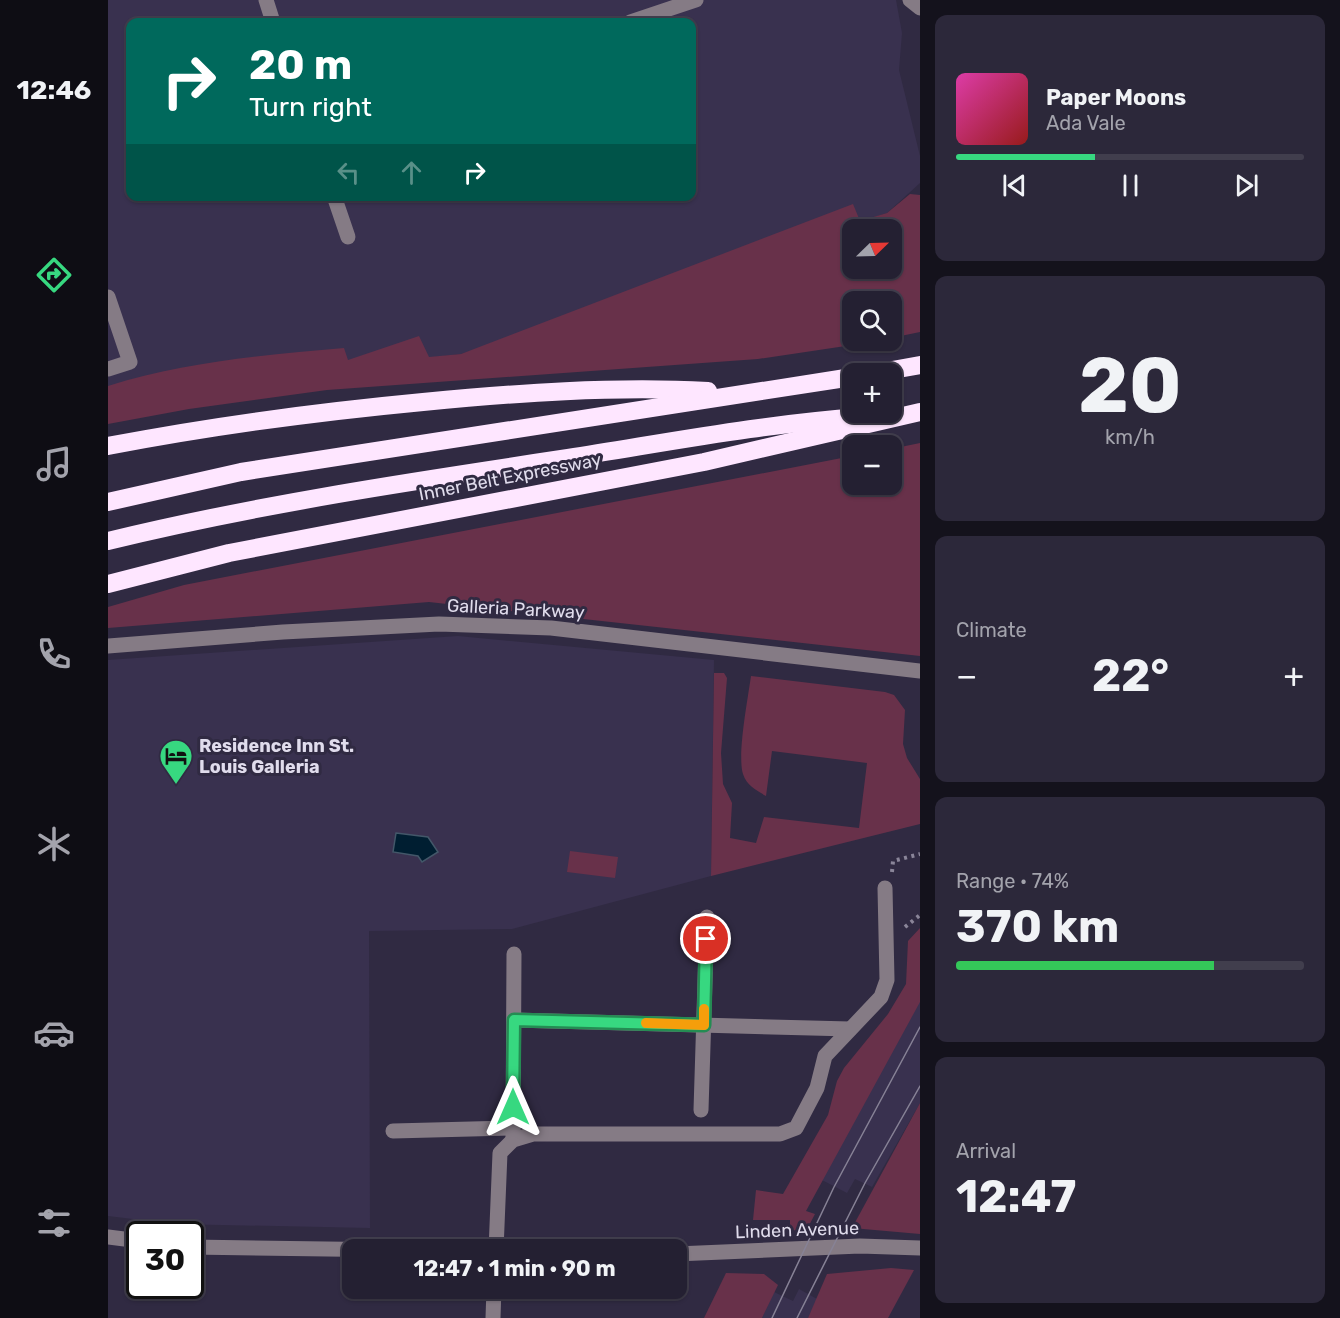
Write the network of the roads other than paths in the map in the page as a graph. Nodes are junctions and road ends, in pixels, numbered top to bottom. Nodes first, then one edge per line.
1 (266, 0) edge
2 (696, 0) edge
3 (910, 0) edge
4 (920, 8) edge
5 (272, 18) edge
6 (642, 18) edge
7 (336, 201) edge
8 (348, 237) dead end
9 (108, 297) edge
10 (920, 365) edge
11 (902, 368) edge
12 (108, 369) edge
13 (842, 379) edge
14 (746, 393) junction
15 (914, 413) edge
16 (108, 446) edge
17 (108, 502) edge
18 (108, 541) edge
19 (108, 584) edge
20 (108, 646) edge
21 (920, 671) edge
22 (885, 888) dead end
23 (707, 917) dead end
24 (514, 954) dead end
25 (514, 1020) junction
26 (704, 1025) junction
27 (850, 1029) junction
28 (701, 1110) dead end
29 (393, 1131) dead end
30 (513, 1134) junction
31 (108, 1237) edge
32 (126, 1239) edge
33 (496, 1239) edge
34 (204, 1247) edge
35 (920, 1248) edge
36 (342, 1249) edge
37 (687, 1254) edge
38 (494, 1299) edge
39 (493, 1318) edge

1 - 5 street
2 - 6 street
3 - 4 street
7 - 8 street
9 - 12 street
10 - 11 highway
13 - 14 highway
14 - 16 highway
14 - 17 highway
15 - 18 highway
15 - 19 highway, Inner Belt Expressway
20 - 21 street, Galleria Parkway
22 - 27 street
23 - 26 street
24 - 25 street
25 - 26 street
25 - 30 street
26 - 27 street
26 - 28 street
27 - 30 street
29 - 30 street
30 - 33 street
31 - 32 street
34 - 36 street
35 - 37 street, Linden Avenue
38 - 39 street

